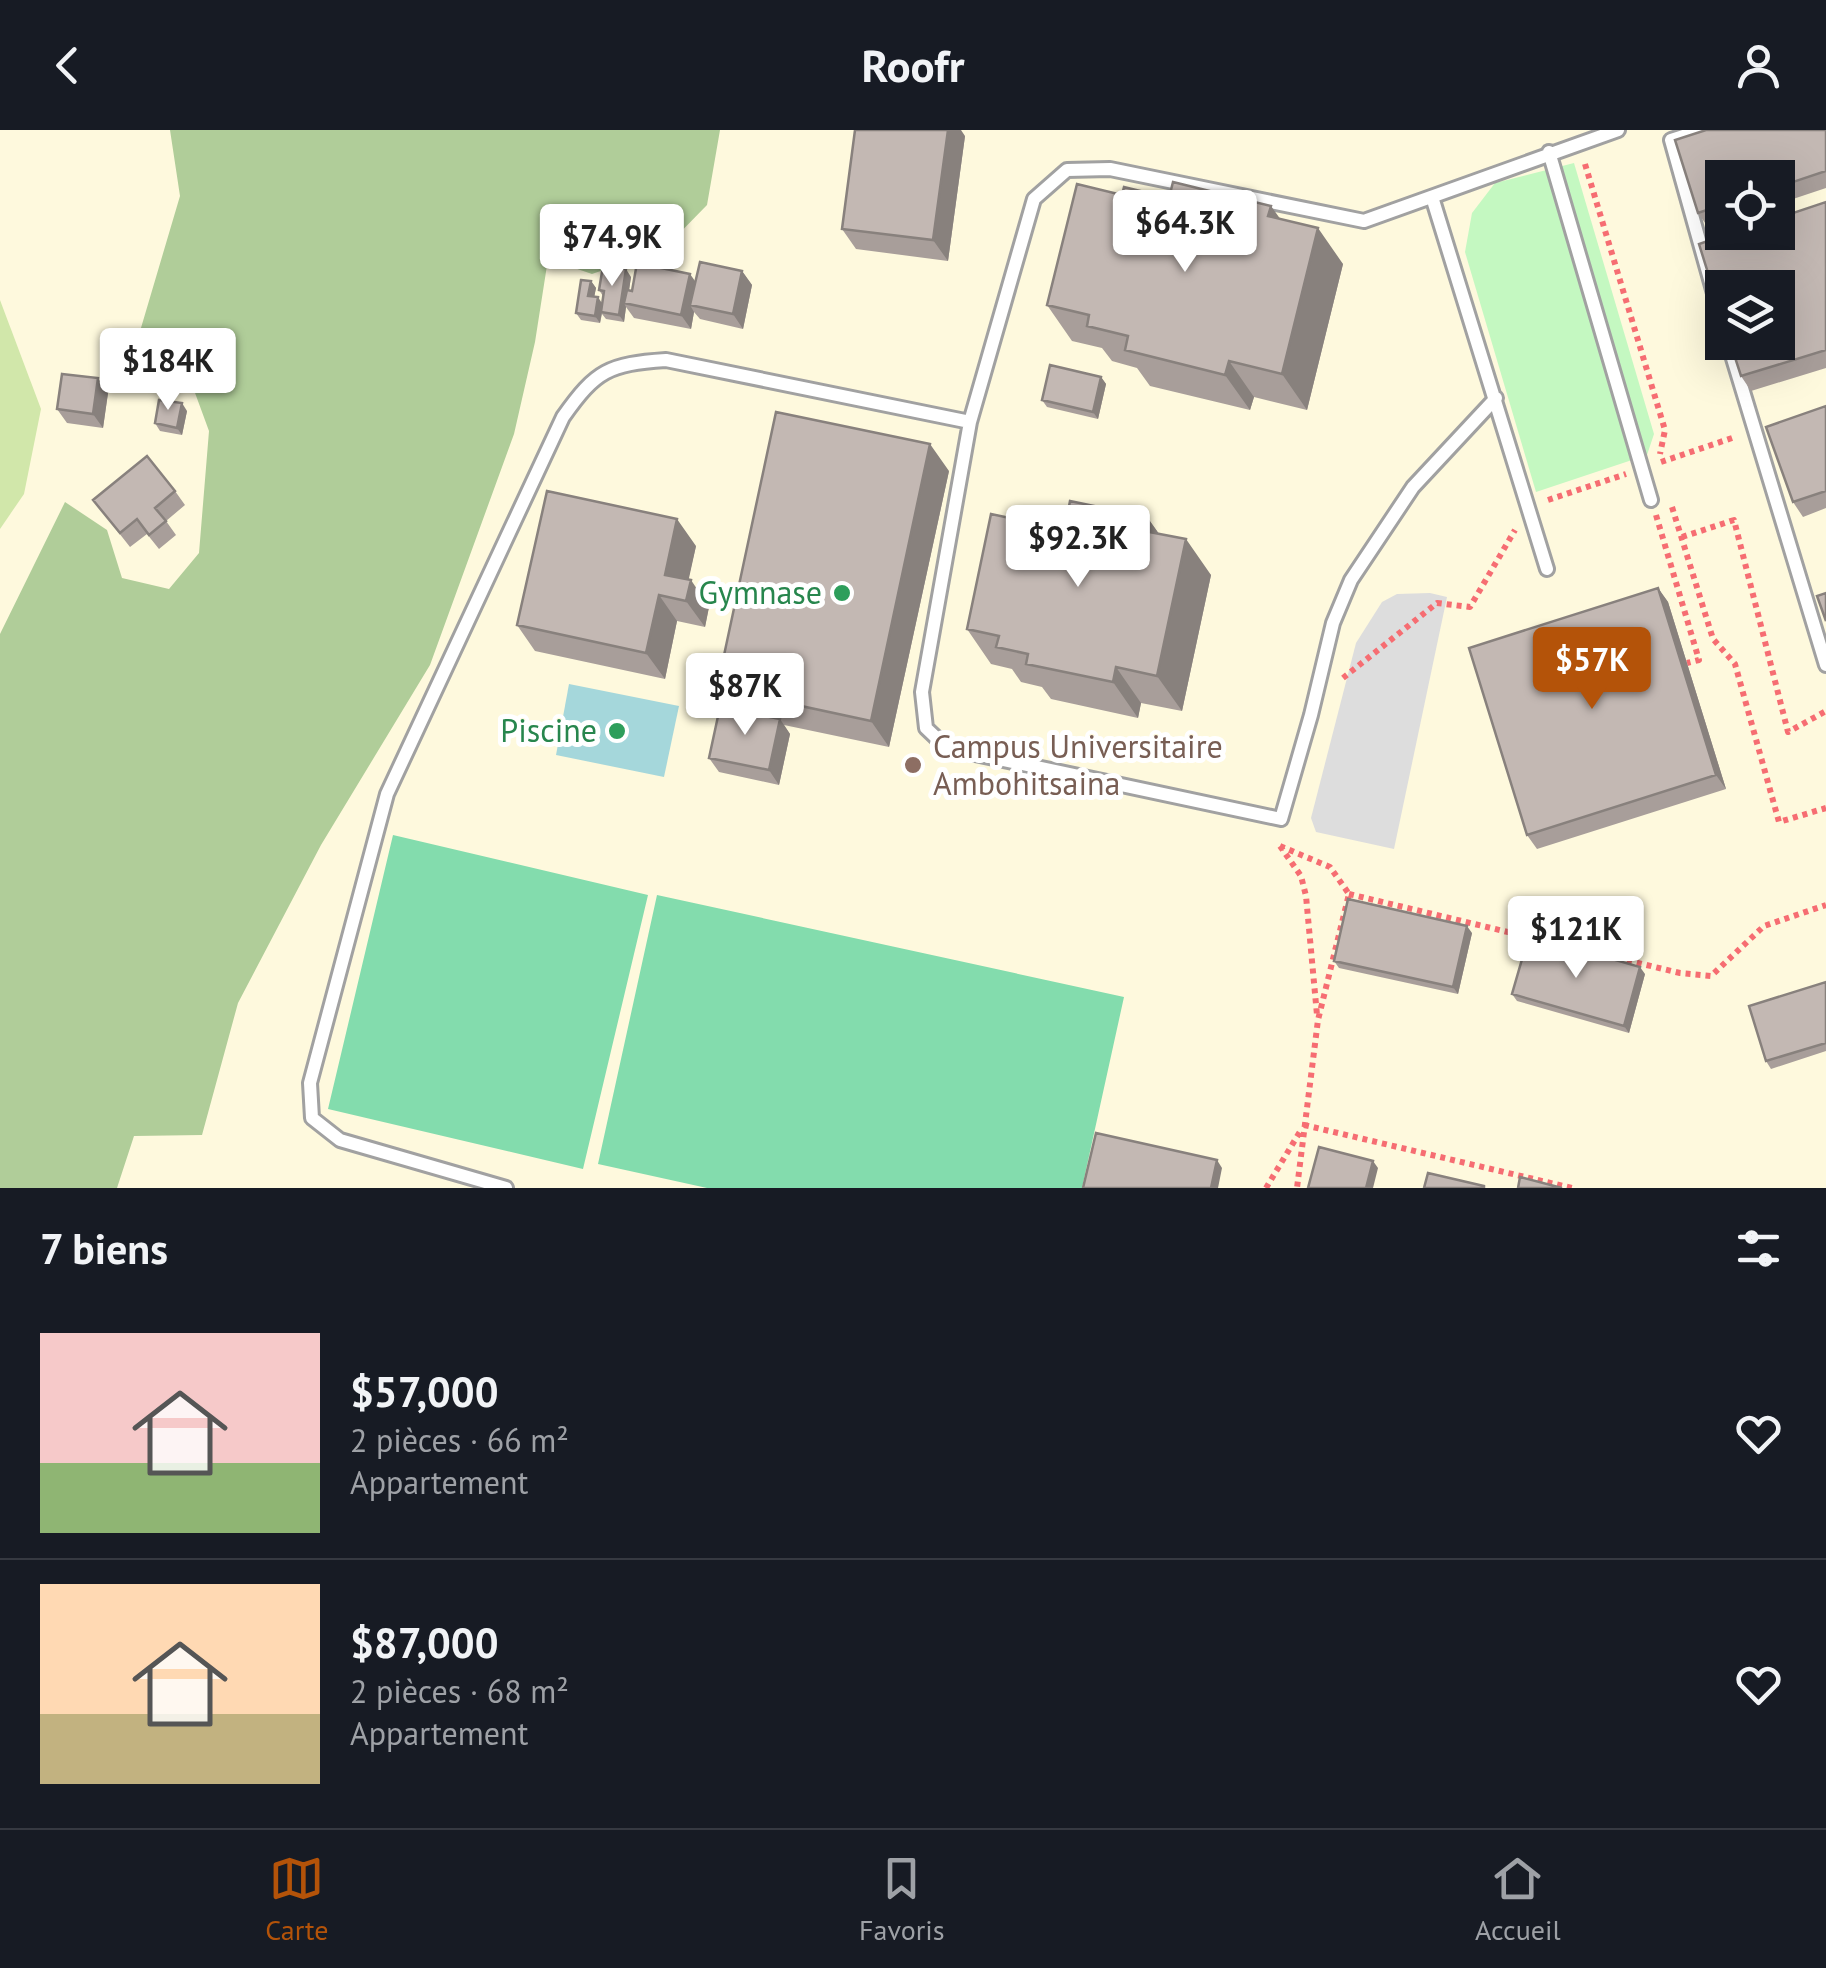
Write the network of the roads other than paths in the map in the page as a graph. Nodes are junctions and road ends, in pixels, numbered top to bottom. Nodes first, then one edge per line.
1 (1618, 130) edge
2 (1702, 130) edge
3 (1549, 152) junction
4 (1432, 197) junction
5 (1707, 270) edge
6 (1733, 360) edge
7 (1496, 398) junction
8 (970, 422) junction
9 (1651, 500) dead end
10 (1547, 569) dead end
11 (1826, 665) edge
12 (506, 1188) edge

1 - 3 lane
2 - 5 lane
3 - 4 lane
3 - 9 lane
4 - 7 lane
4 - 8 lane
6 - 11 lane
7 - 8 lane
7 - 10 lane
8 - 12 lane

